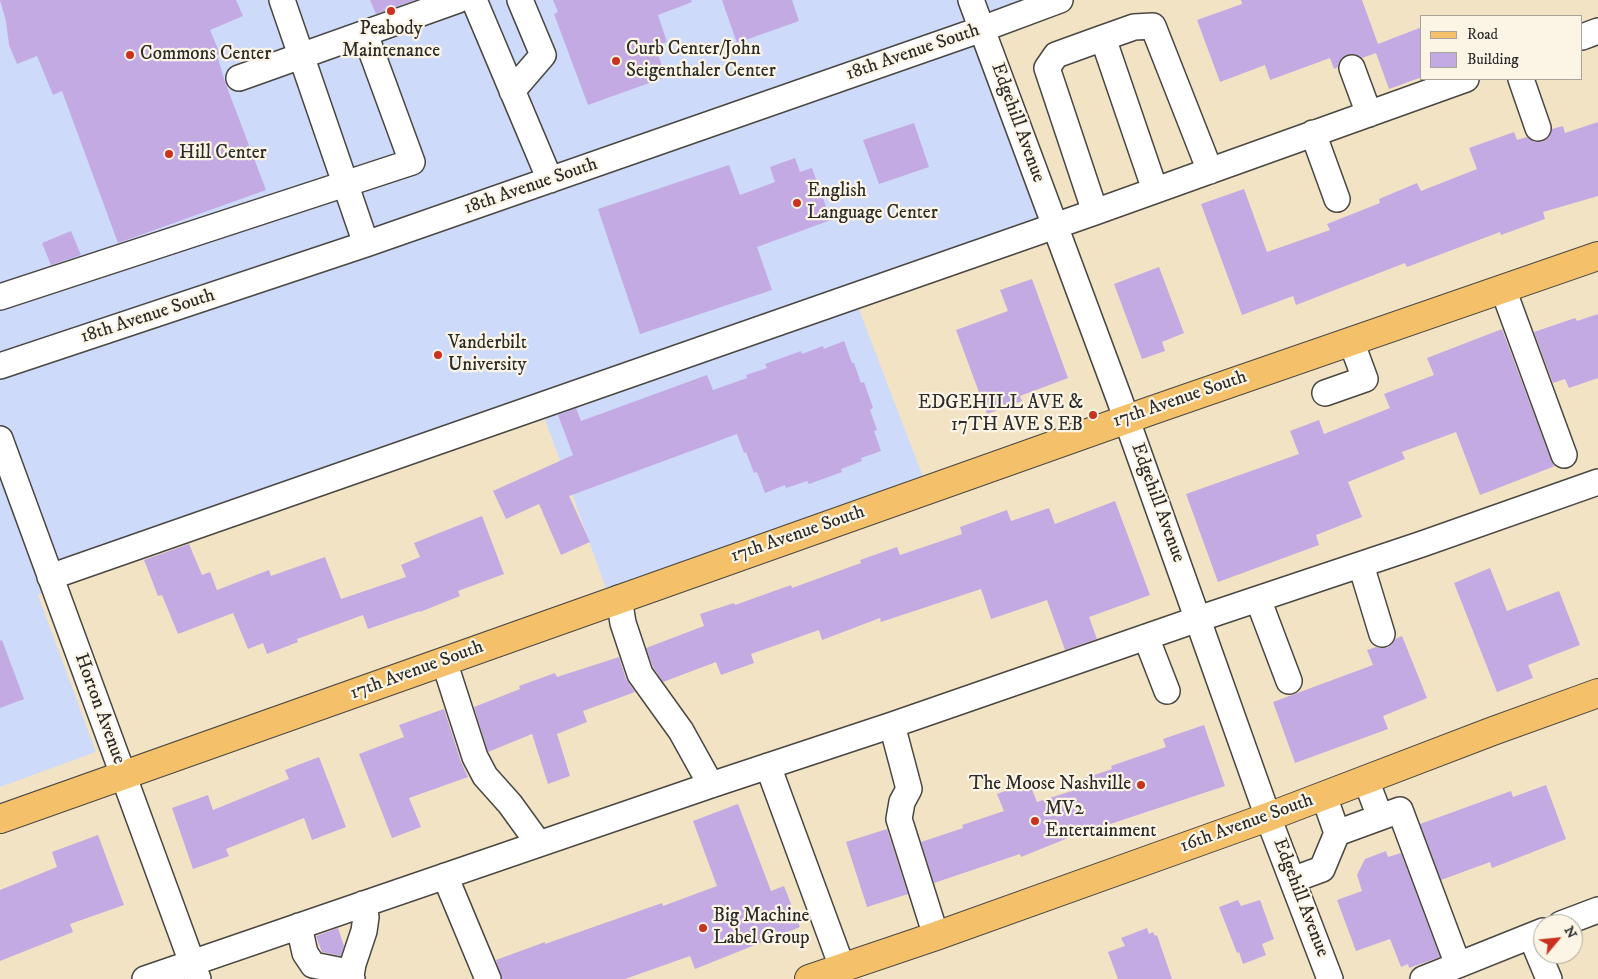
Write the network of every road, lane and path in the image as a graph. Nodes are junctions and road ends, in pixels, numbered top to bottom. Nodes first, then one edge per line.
1 (282, 0) edge
2 (458, 0) edge
3 (474, 0) edge
4 (520, 0) edge
5 (972, 0) edge
6 (1060, 0) edge
7 (982, 29) junction
8 (1598, 32) edge
9 (365, 34) junction
10 (1583, 37) edge
11 (1103, 38) junction
12 (302, 56) junction
13 (1352, 68) dead end
14 (238, 78) dead end
15 (1463, 80) edge
16 (1521, 80) edge
17 (512, 91) junction
18 (1369, 114) junction
19 (1538, 128) dead end
20 (1313, 134) junction
21 (1210, 171) junction
22 (550, 180) junction
23 (346, 184) junction
24 (1155, 190) junction
25 (1336, 199) dead end
26 (1095, 212) junction
27 (1055, 225) junction
28 (366, 244) junction
29 (1598, 256) edge
30 (1503, 289) junction
31 (0, 297) edge
32 (1351, 341) junction
33 (0, 366) edge
34 (1325, 393) dead end
35 (1127, 419) junction
36 (0, 439) edge
37 (1564, 455) dead end
38 (1598, 482) edge
39 (1361, 565) junction
40 (50, 576) junction
41 (618, 598) junction
42 (1258, 599) junction
43 (1198, 618) junction
44 (1382, 634) dead end
45 (1146, 637) junction
46 (444, 661) junction
47 (1288, 681) dead end
48 (1167, 691) dead end
49 (1598, 693) edge
50 (892, 725) junction
51 (768, 766) junction
52 (122, 776) junction
53 (1366, 780) junction
54 (711, 785) junction
55 (1324, 796) junction
56 (1268, 817) junction
57 (1380, 817) junction
58 (0, 818) edge
59 (1337, 833) junction
60 (538, 844) junction
61 (445, 876) junction
62 (1292, 880) junction
63 (363, 904) junction
64 (1598, 910) edge
65 (1583, 916) edge
66 (299, 926) junction
67 (936, 936) junction
68 (1533, 936) edge
69 (1545, 964) edge
70 (1458, 965) junction
71 (842, 968) junction
72 (195, 971) edge
73 (351, 978) edge
74 (145, 979) edge
75 (488, 979) edge
76 (809, 979) edge
77 (1330, 979) edge
78 (1423, 979) edge
79 (1549, 979) edge

1 - 12 street
2 - 9 street
3 - 17 street
4 - 17 street
5 - 7 street, Edgehill Avenue
6 - 7 street, 18th Avenue South
7 - 22 street, 18th Avenue South
7 - 27 street, Edgehill Avenue
8 - 10 street
9 - 12 street
9 - 23 street
11 - 21 street
11 - 24 street
11 - 26 street
12 - 14 street
12 - 23 street
13 - 18 street
15 - 18 street
16 - 19 street
17 - 22 street
18 - 20 street
20 - 21 street
20 - 25 street
21 - 24 street
22 - 28 street, 18th Avenue South
23 - 28 street
23 - 31 street
24 - 26 street
26 - 27 street
27 - 35 street, Edgehill Avenue
27 - 40 street
28 - 33 street, 18th Avenue South
29 - 30 main road, 17th Avenue South
30 - 32 main road, 17th Avenue South
30 - 37 street
32 - 34 street
32 - 35 main road, 17th Avenue South
35 - 41 main road, 17th Avenue South
35 - 43 street, Edgehill Avenue
36 - 40 street, Horton Avenue
38 - 39 street
39 - 42 street
39 - 44 street
40 - 52 street, Horton Avenue
41 - 46 main road, 17th Avenue South
41 - 54 street
42 - 43 street
42 - 47 street
43 - 45 street
43 - 56 street, Edgehill Avenue
45 - 48 street
45 - 50 street
46 - 52 main road, 17th Avenue South
46 - 60 street
49 - 53 main road, 16th Avenue South
50 - 51 street
50 - 67 street
51 - 54 street
51 - 71 street
52 - 58 main road, 17th Avenue South
52 - 72 street, Horton Avenue
53 - 55 main road, 16th Avenue South
53 - 57 street
54 - 60 street
55 - 56 main road, 16th Avenue South
55 - 59 street
56 - 62 street, Edgehill Avenue
56 - 67 main road, 16th Avenue South
57 - 59 street
57 - 70 street
59 - 62 street
60 - 61 street
61 - 63 street
61 - 75 street
62 - 77 street, Edgehill Avenue
63 - 66 street
63 - 73 street
64 - 65 street
66 - 72 street
66 - 73 street
67 - 71 main road, 16th Avenue South
68 - 70 street
69 - 79 street
70 - 78 street
71 - 76 main road, 16th Avenue South
72 - 74 street

